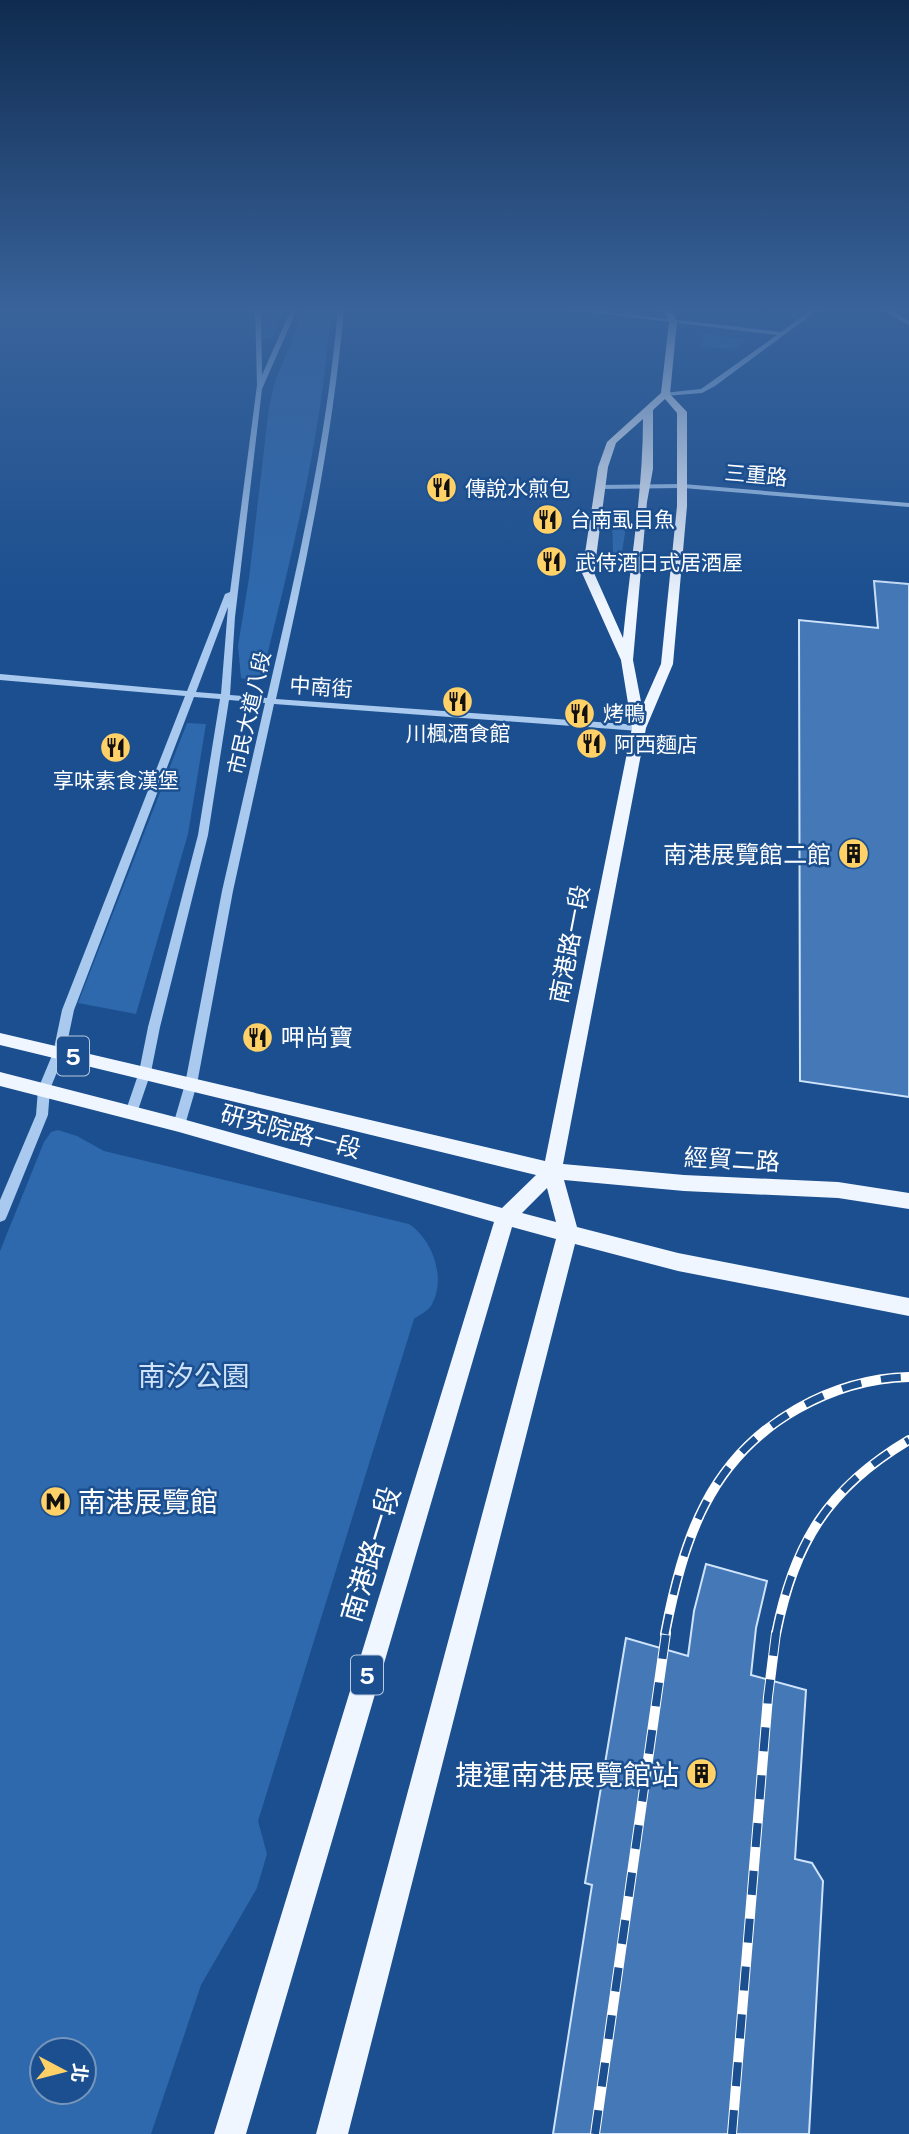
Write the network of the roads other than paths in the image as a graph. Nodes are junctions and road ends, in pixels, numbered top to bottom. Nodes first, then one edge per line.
1 (257, 407) edge
2 (332, 407) edge
3 (652, 407) edge
4 (676, 407) edge
5 (648, 410) junction
6 (645, 486) junction
7 (683, 486) junction
8 (600, 487) junction
9 (909, 505) edge
10 (237, 573) junction
11 (627, 660) junction
12 (0, 677) edge
13 (191, 692) junction
14 (225, 696) junction
15 (270, 701) junction
16 (639, 728) junction
17 (0, 1039) edge
18 (60, 1053) junction
19 (145, 1072) junction
20 (0, 1079) edge
21 (191, 1084) junction
22 (44, 1089) junction
23 (131, 1113) junction
24 (179, 1125) junction
25 (552, 1171) junction
26 (909, 1200) edge
27 (0, 1216) edge
28 (505, 1217) junction
29 (568, 1231) junction
30 (909, 1307) edge
31 (230, 2134) edge
32 (332, 2134) edge

1 - 10 street, 市民大道八段
2 - 15 street, 市民大道八段
3 - 5 main road
4 - 7 main road, 南港路一段
5 - 6 main road, 南港路一段
5 - 8 main road
6 - 7 street, 三重路
6 - 8 street, 三重路
6 - 11 main road, 南港路一段
7 - 9 street, 三重路
7 - 16 main road, 南港路一段
8 - 11 main road
10 - 13 street
10 - 14 street, 市民大道八段
11 - 16 main road, 南港路一段
12 - 13 street, 中南街
13 - 14 street, 中南街
13 - 18 street
14 - 15 street, 中南街
14 - 19 street, 市民大道八段
15 - 16 street, 中南街
15 - 21 street, 市民大道八段
16 - 25 main road, 南港路一段
17 - 18 main road, 研究院路一段 / 5
18 - 19 main road, 研究院路一段 / 5
18 - 22 street
19 - 21 main road, 研究院路一段 / 5
19 - 23 street, 市民大道八段
20 - 22 main road, 研究院路一段 / 5
21 - 24 street, 市民大道八段
21 - 25 main road, 研究院路一段 / 5
22 - 23 main road, 研究院路一段 / 5
22 - 27 street
23 - 24 main road, 研究院路一段 / 5
24 - 28 main road, 研究院路一段 / 5
25 - 26 main road, 經貿二路
25 - 28 main road, 南港路一段
25 - 29 main road, 南港路一段
28 - 29 main road, 研究院路一段
28 - 31 main road, 南港路一段 / 5
29 - 30 main road
29 - 32 main road, 南港路一段

